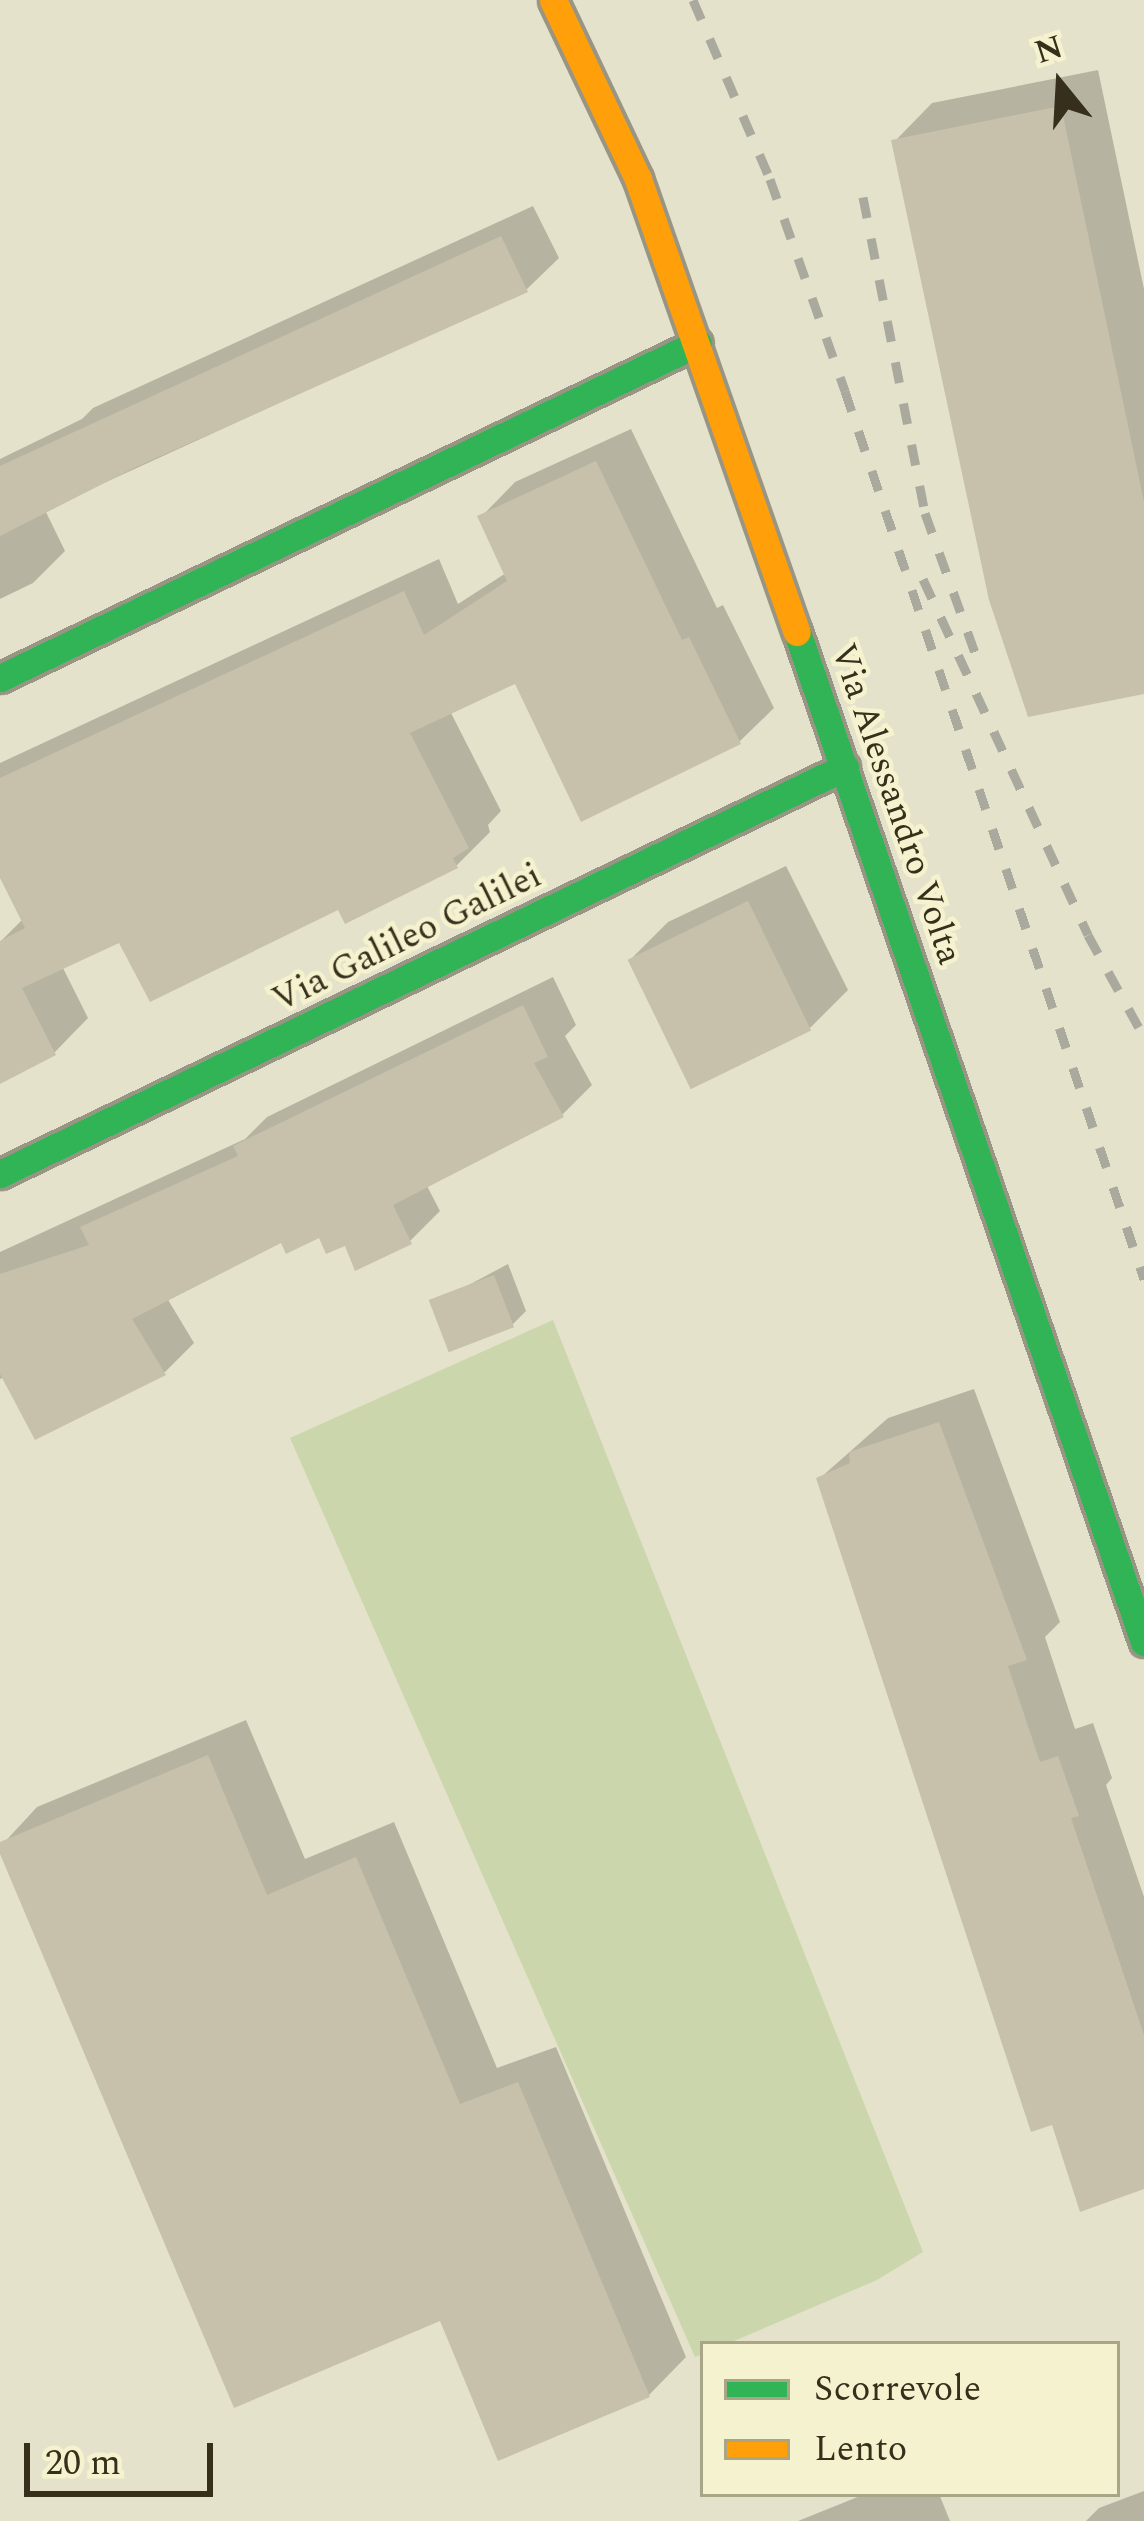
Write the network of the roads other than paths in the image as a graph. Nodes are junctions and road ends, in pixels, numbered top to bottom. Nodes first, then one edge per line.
1 (553, 0) edge
2 (698, 343) junction
3 (0, 678) edge
4 (845, 766) junction
5 (0, 1174) edge
6 (1144, 1642) edge

1 - 2 street, Via Alessandro Volta
2 - 3 street
2 - 4 street, Via Alessandro Volta
4 - 5 street, Via Galileo Galilei
4 - 6 street, Via Alessandro Volta

